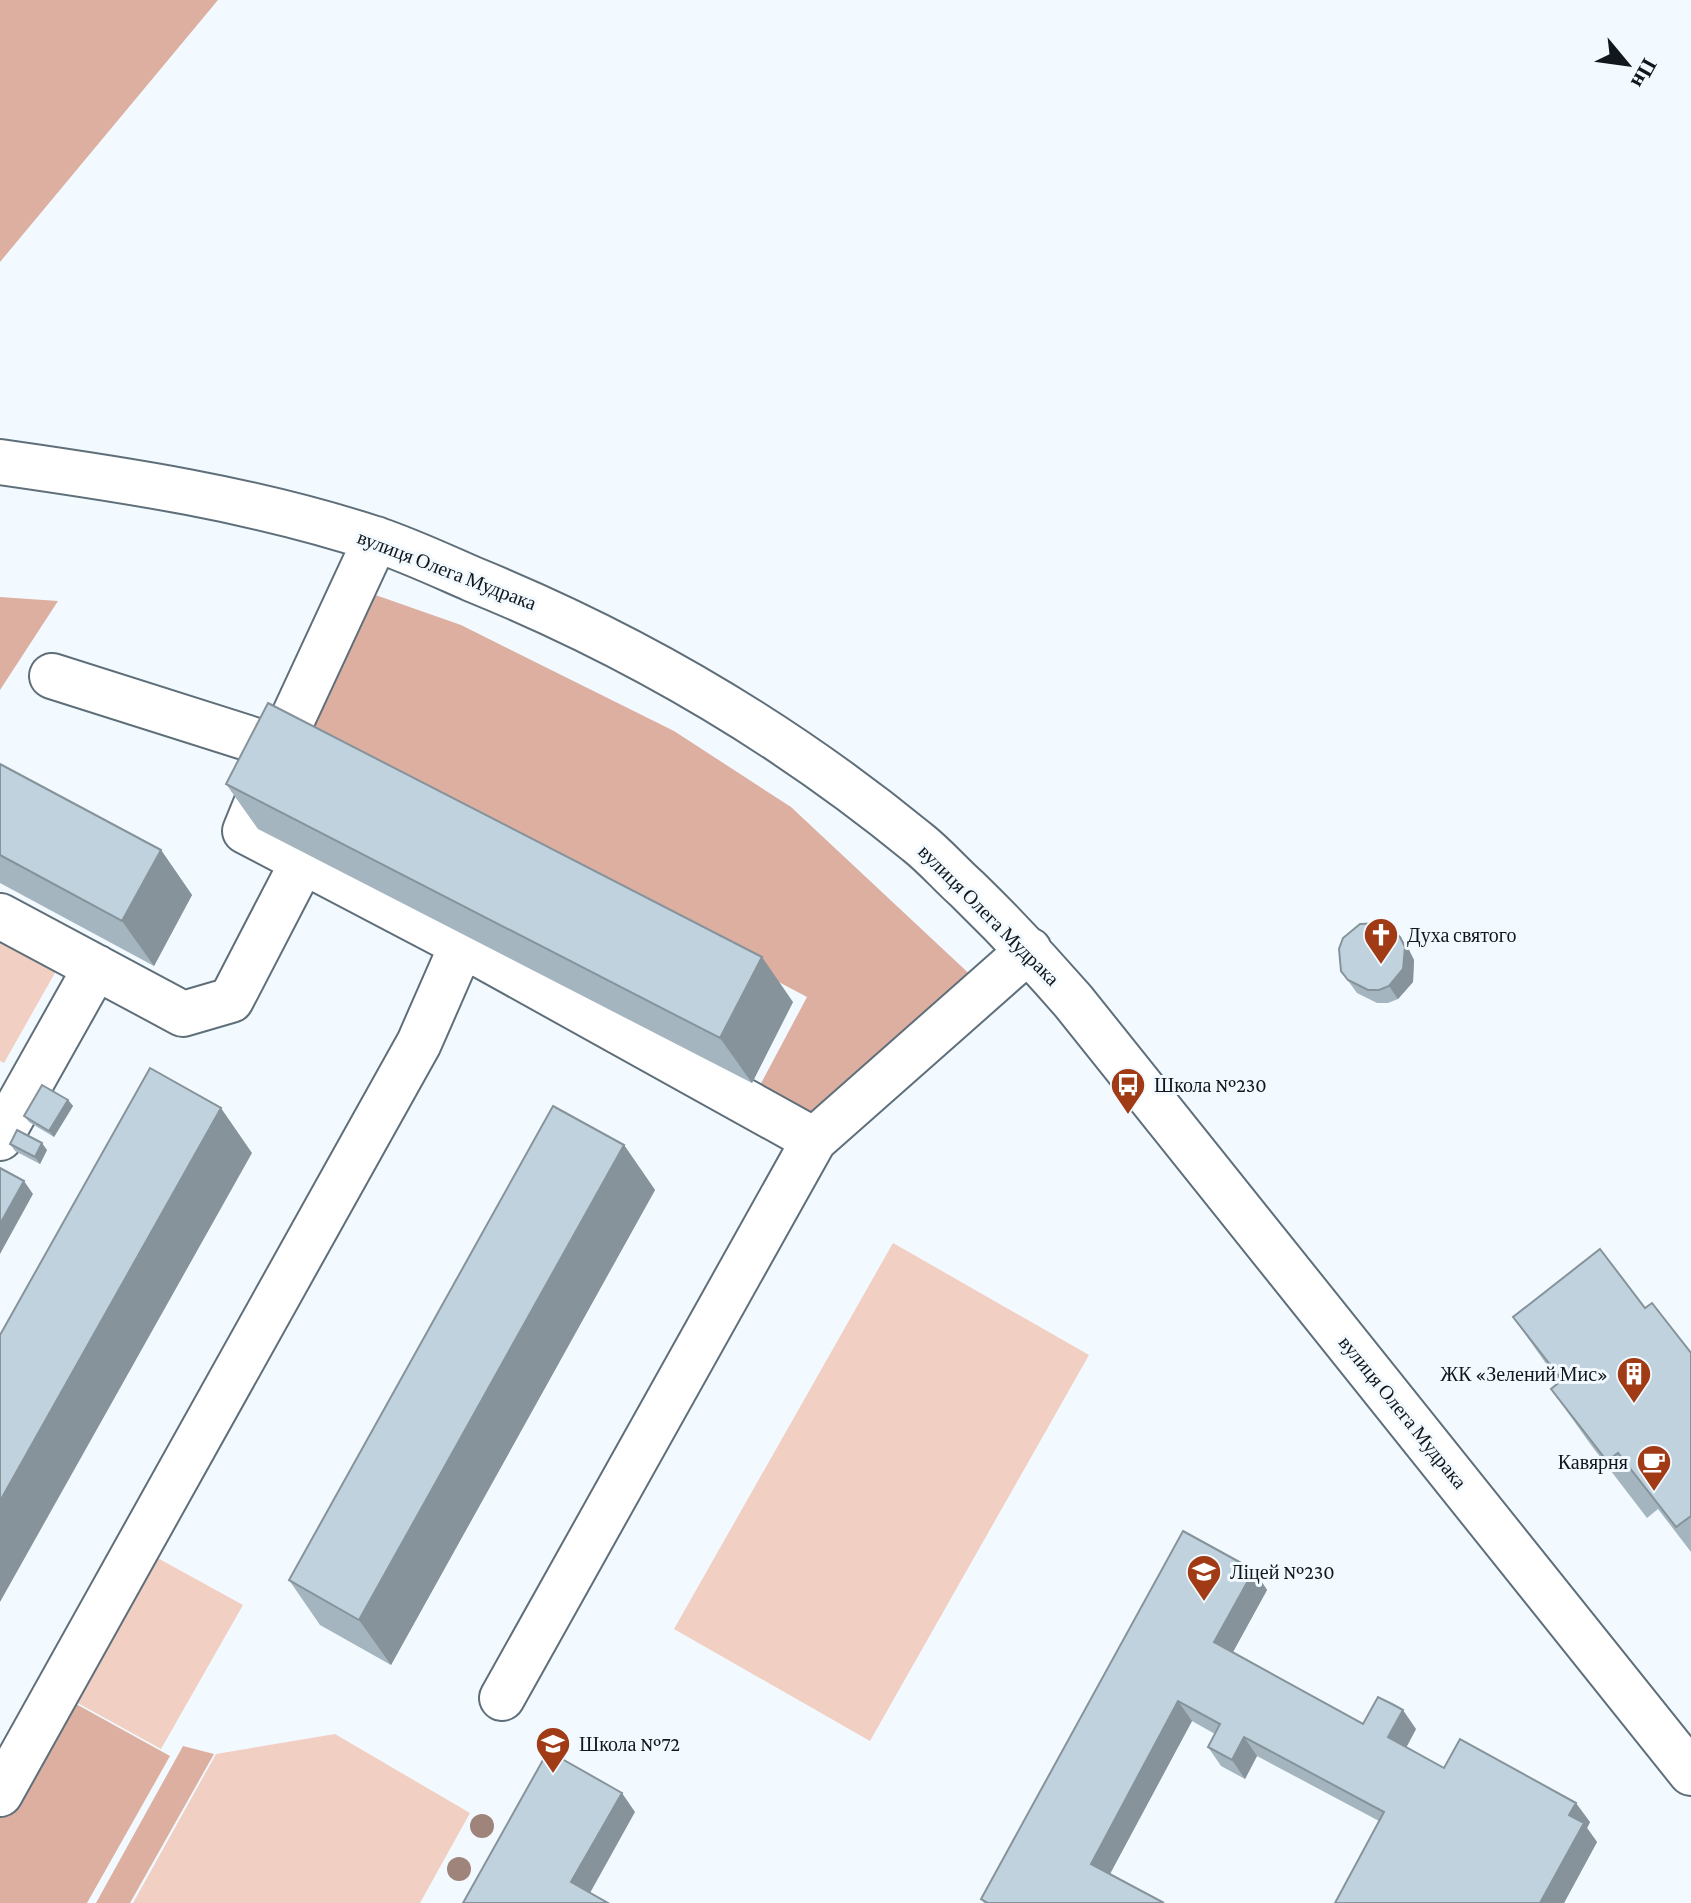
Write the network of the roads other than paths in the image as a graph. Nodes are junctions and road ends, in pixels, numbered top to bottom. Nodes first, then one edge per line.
1 (0, 462) edge
2 (376, 539) junction
3 (52, 676) dead end
4 (279, 748) junction
5 (302, 863) junction
6 (0, 916) edge
7 (470, 949) junction
8 (1029, 950) junction
9 (96, 967) junction
10 (0, 1138) edge
11 (814, 1140) junction
12 (502, 1698) dead end
13 (1691, 1773) edge
14 (0, 1794) edge

1 - 2 street, вулиця Олега Мудрака
2 - 4 street
2 - 8 street, вулиця Олега Мудрака
3 - 4 street
4 - 5 street
5 - 7 street
5 - 9 street
6 - 9 street
7 - 11 street
7 - 14 street
8 - 11 street
8 - 13 street, вулиця Олега Мудрака
9 - 10 street
11 - 12 street

